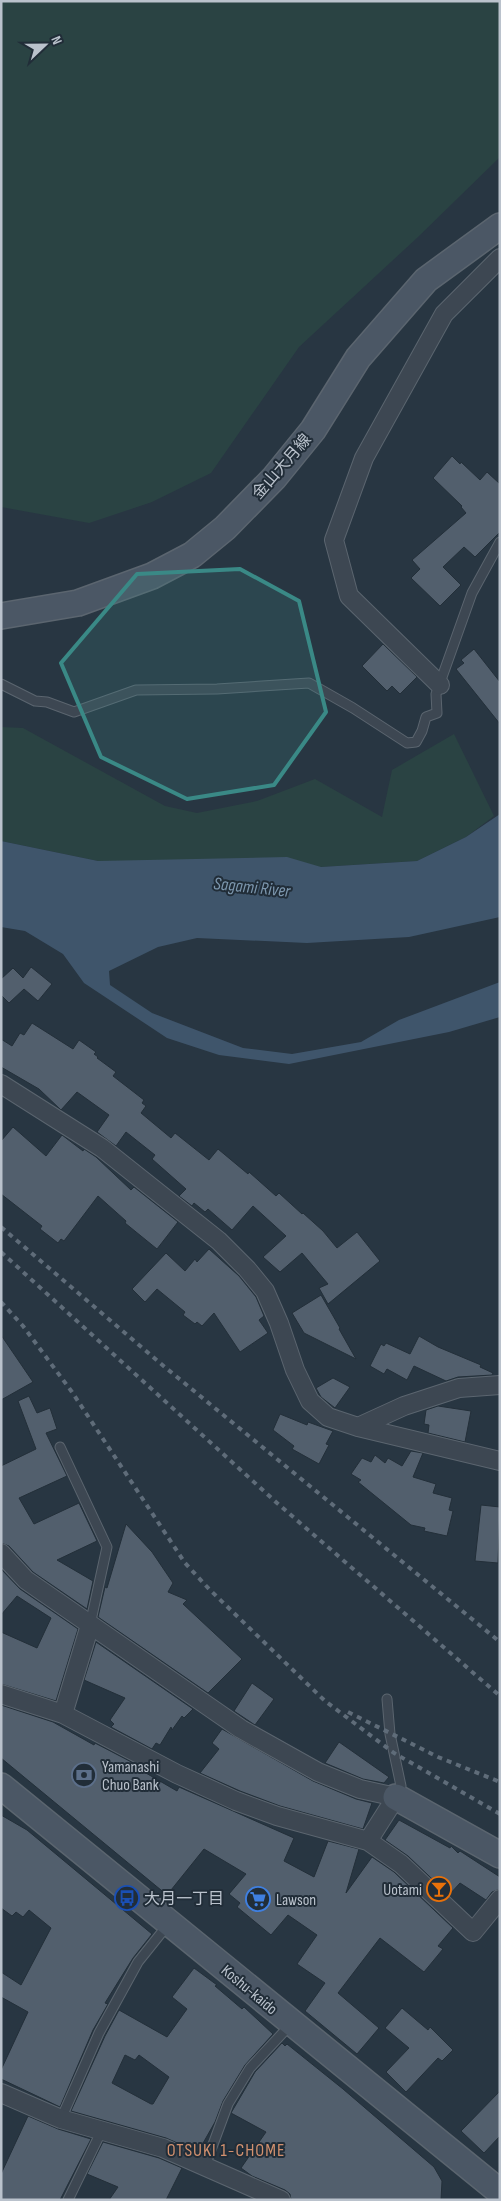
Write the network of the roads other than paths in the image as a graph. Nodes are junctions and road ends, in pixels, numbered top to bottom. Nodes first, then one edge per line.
1 (499, 229) edge
2 (500, 258) edge
3 (500, 542) edge
4 (1, 616) edge
5 (1, 684) edge
6 (440, 685) junction
7 (1, 1084) edge
8 (500, 1385) edge
9 (358, 1427) junction
10 (60, 1448) dead end
11 (500, 1461) edge
12 (1, 1553) edge
13 (90, 1625) junction
14 (1, 1694) edge
15 (388, 1699) dead end
16 (63, 1714) junction
17 (1, 1786) edge
18 (396, 1797) junction
19 (368, 1841) junction
20 (500, 1855) edge
21 (500, 1899) edge
22 (162, 1932) dead end
23 (292, 2023) junction
24 (1, 2093) edge
25 (62, 2119) junction
26 (102, 2130) junction
27 (205, 2166) junction
28 (492, 2187) edge
29 (68, 2200) edge
30 (281, 2200) edge

1 - 4 street, 金山大月線
2 - 6 street
3 - 6 lane
5 - 6 lane
7 - 9 street
8 - 9 street
9 - 11 street
10 - 13 lane
12 - 13 street
13 - 16 street
13 - 18 street
14 - 16 street
15 - 18 lane
16 - 19 street
17 - 23 street, Koshu-kaido
18 - 19 street
18 - 20 street
19 - 21 street
22 - 25 lane
23 - 27 lane
23 - 28 street, Koshu-kaido
24 - 25 street
25 - 26 street
26 - 27 street
26 - 29 lane
27 - 30 street

